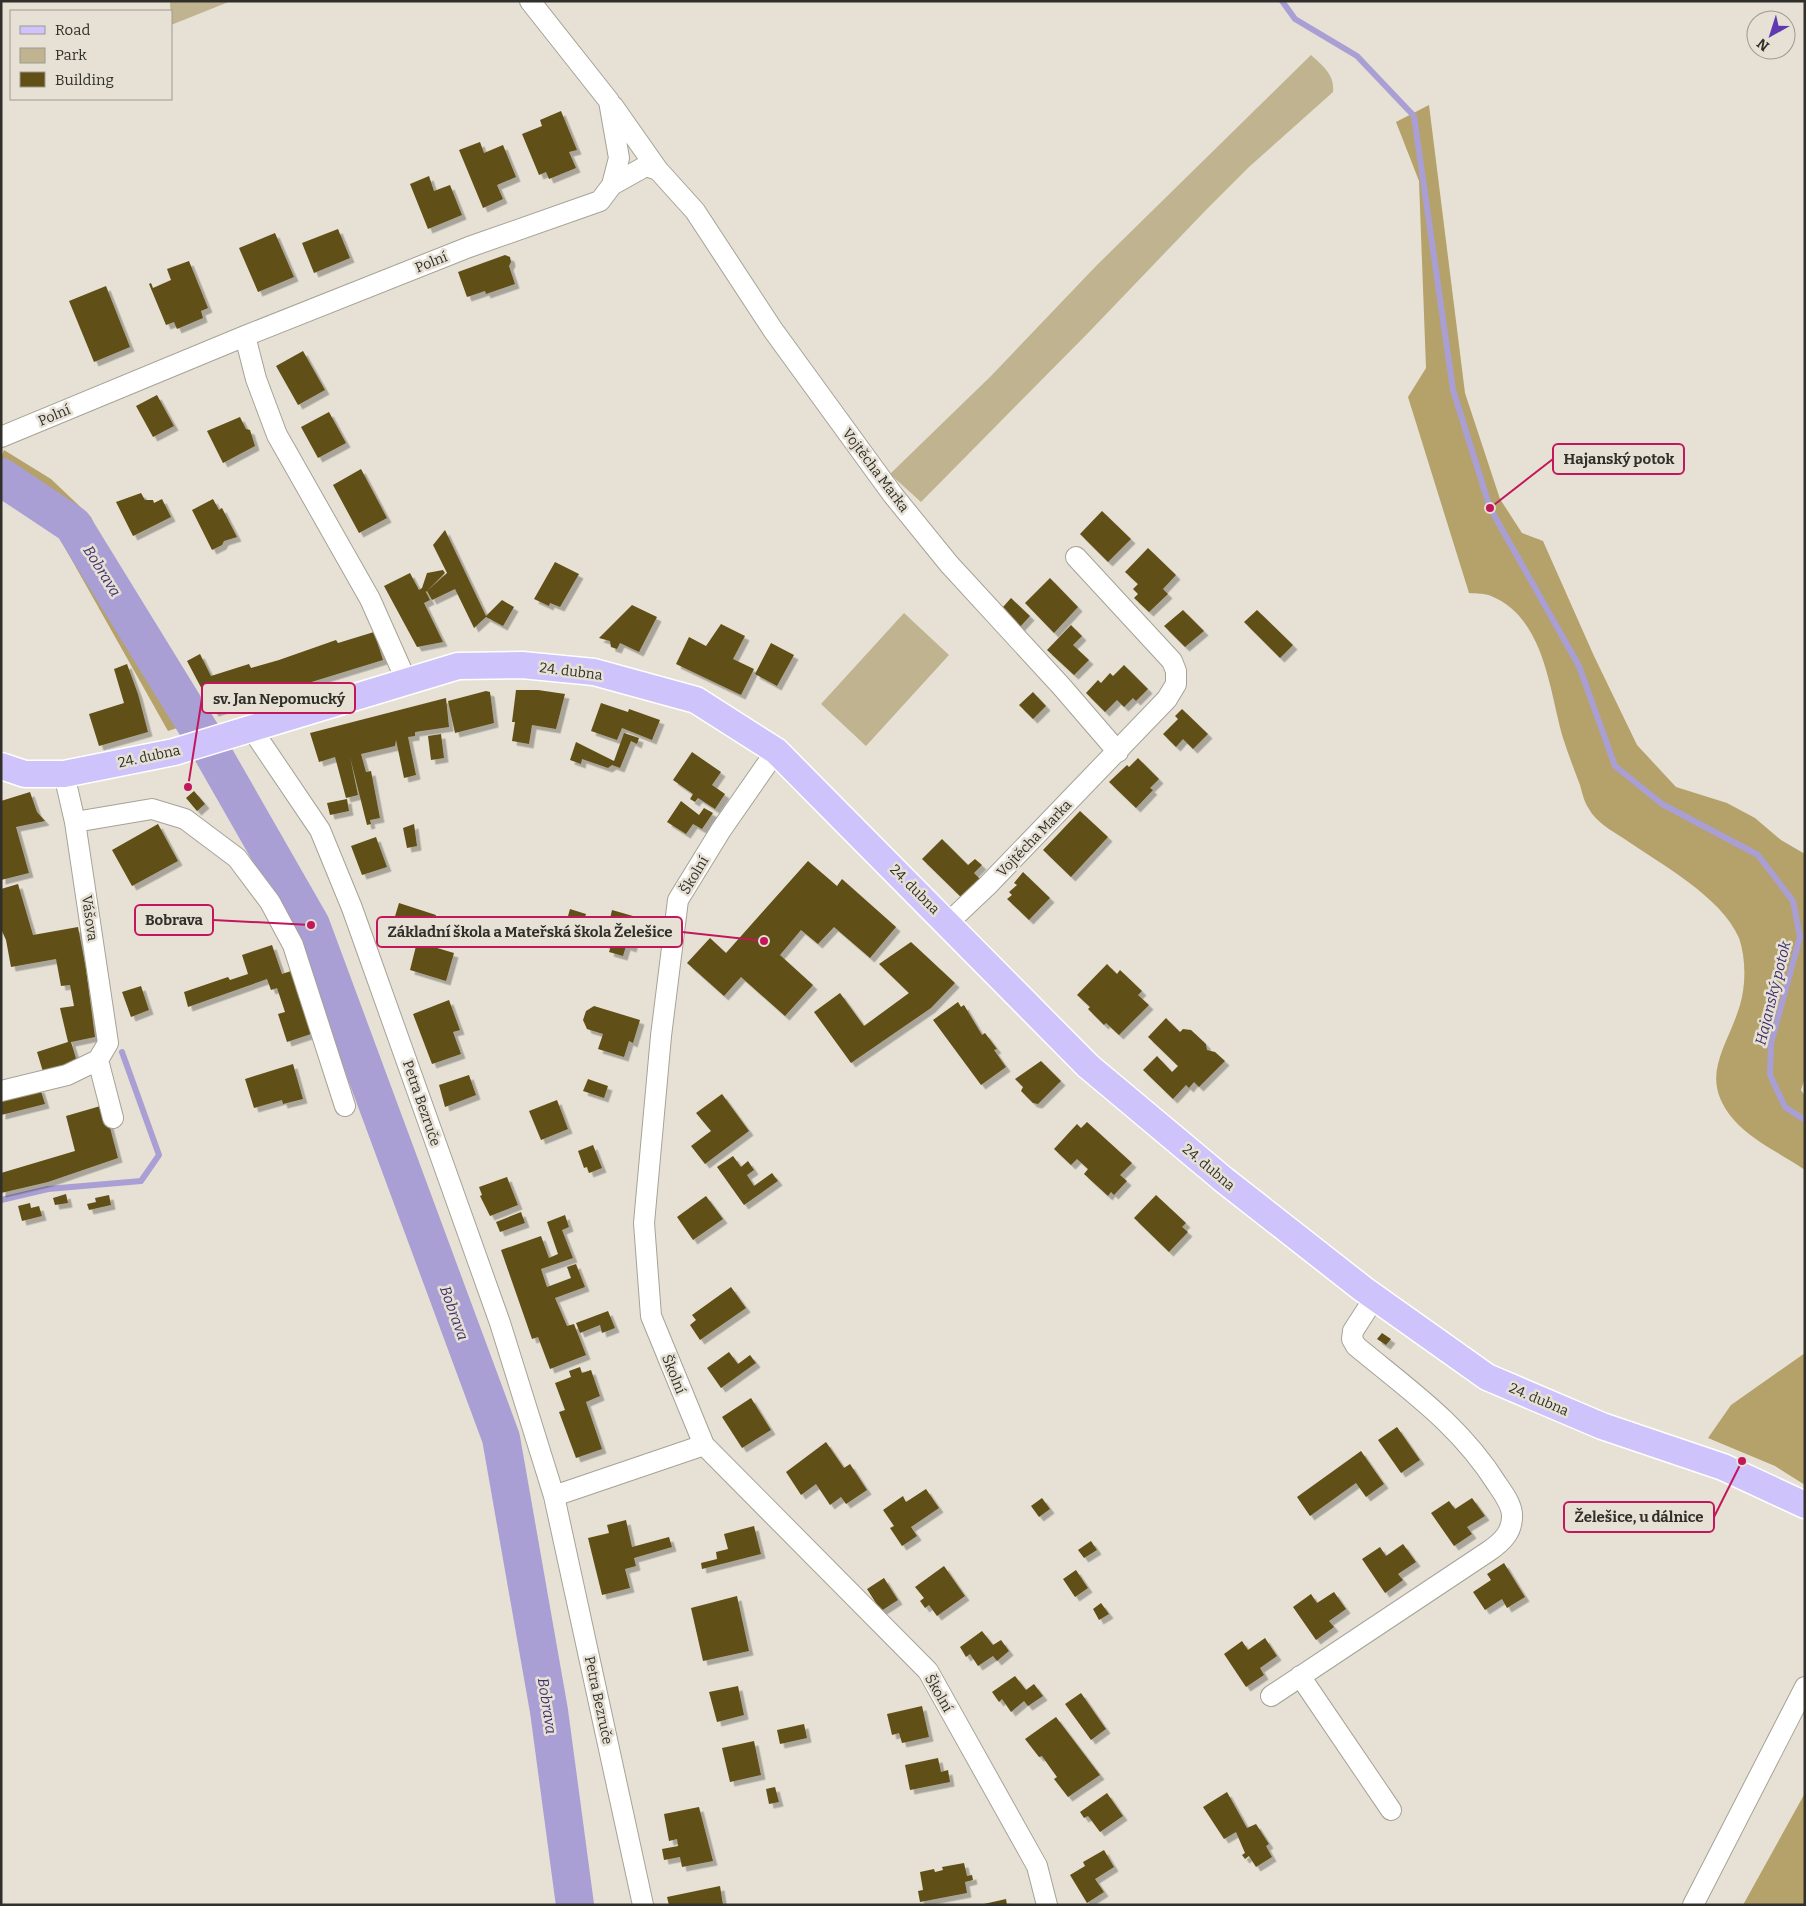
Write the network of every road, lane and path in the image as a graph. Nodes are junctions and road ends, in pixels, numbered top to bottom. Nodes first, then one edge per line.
1 (530, 1) edge
2 (609, 101) junction
3 (658, 170) junction
4 (612, 185) junction
5 (245, 336) junction
6 (1, 437) edge
7 (1076, 557) dead end
8 (406, 680) junction
9 (251, 728) junction
10 (776, 751) junction
11 (1118, 752) junction
12 (1, 766) edge
13 (64, 774) junction
14 (75, 822) junction
15 (948, 922) junction
16 (98, 1060) junction
17 (1, 1091) edge
18 (345, 1106) dead end
19 (113, 1118) dead end
20 (1375, 1297) junction
21 (704, 1445) junction
22 (554, 1496) junction
23 (1805, 1505) edge
24 (1300, 1676) junction
25 (1805, 1687) edge
26 (1271, 1696) dead end
27 (1390, 1810) dead end
28 (643, 1905) edge
29 (1047, 1905) edge
30 (1693, 1905) edge

1 - 2 street, Vojtěcha Marka
2 - 3 street, Vojtěcha Marka
2 - 4 street, Vojtěcha Marka
3 - 4 street
3 - 11 street, Vojtěcha Marka
4 - 5 street, Polní
5 - 6 street, Polní
5 - 8 street
7 - 11 street, Vojtěcha Marka
8 - 9 main road, 24. dubna
8 - 10 main road, 24. dubna
9 - 13 main road, 24. dubna
9 - 22 street, Petra Bezruče
10 - 15 main road, 24. dubna
10 - 21 street, Školní
11 - 15 street, Vojtěcha Marka
12 - 13 main road, 24. dubna
13 - 14 street, Vášova
14 - 16 street, Vášova
14 - 18 street
15 - 20 main road, 24. dubna
16 - 17 street
16 - 19 street
20 - 23 main road, 24. dubna
20 - 24 street
21 - 22 street
21 - 29 street, Školní
22 - 28 street, Petra Bezruče
24 - 26 street
24 - 27 street
25 - 30 street

